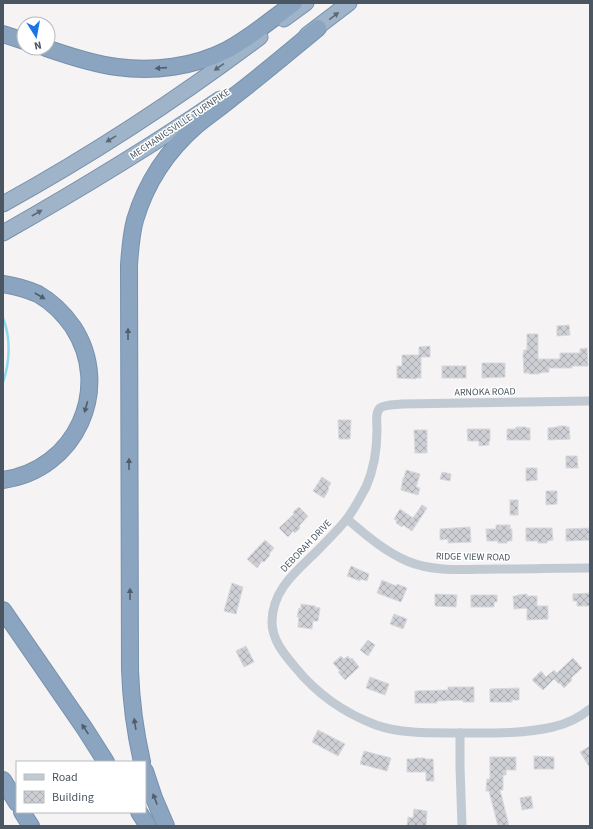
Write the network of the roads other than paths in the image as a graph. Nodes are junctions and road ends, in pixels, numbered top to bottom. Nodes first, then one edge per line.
1 (349, 3) edge
2 (299, 6) edge
3 (318, 28) junction
4 (3, 34) edge
5 (16, 38) edge
6 (56, 51) edge
7 (3, 204) edge
8 (3, 233) edge
9 (3, 284) edge
10 (590, 401) edge
11 (381, 408) joint
12 (6, 480) edge
13 (347, 519) junction
14 (590, 568) edge
15 (3, 610) edge
16 (590, 709) edge
17 (460, 733) junction
18 (105, 761) edge
19 (142, 761) edge
20 (146, 774) edge
21 (3, 780) edge
22 (16, 801) edge
23 (23, 813) edge
24 (140, 813) edge
25 (31, 826) edge
26 (148, 826) edge
27 (166, 826) edge
28 (462, 826) edge

3 -> 1 highway, MECHANICSVILLE TURNPIKE
2 -> 6 highway
2 -> 7 highway
8 -> 3 highway, MECHANICSVILLE TURNPIKE
19 -> 3 highway
4 - 5 highway
9 -> 12 highway
10 - 11 street, ARNOKA ROAD
11 - 13 street, DEBORAH DRIVE
13 - 14 street, RIDGE VIEW ROAD
13 - 17 street, DEBORAH DRIVE
18 -> 15 highway
16 - 17 street, DEBORAH DRIVE
17 - 28 street
27 -> 20 highway
21 - 22 highway
23 - 25 highway
24 - 26 highway

